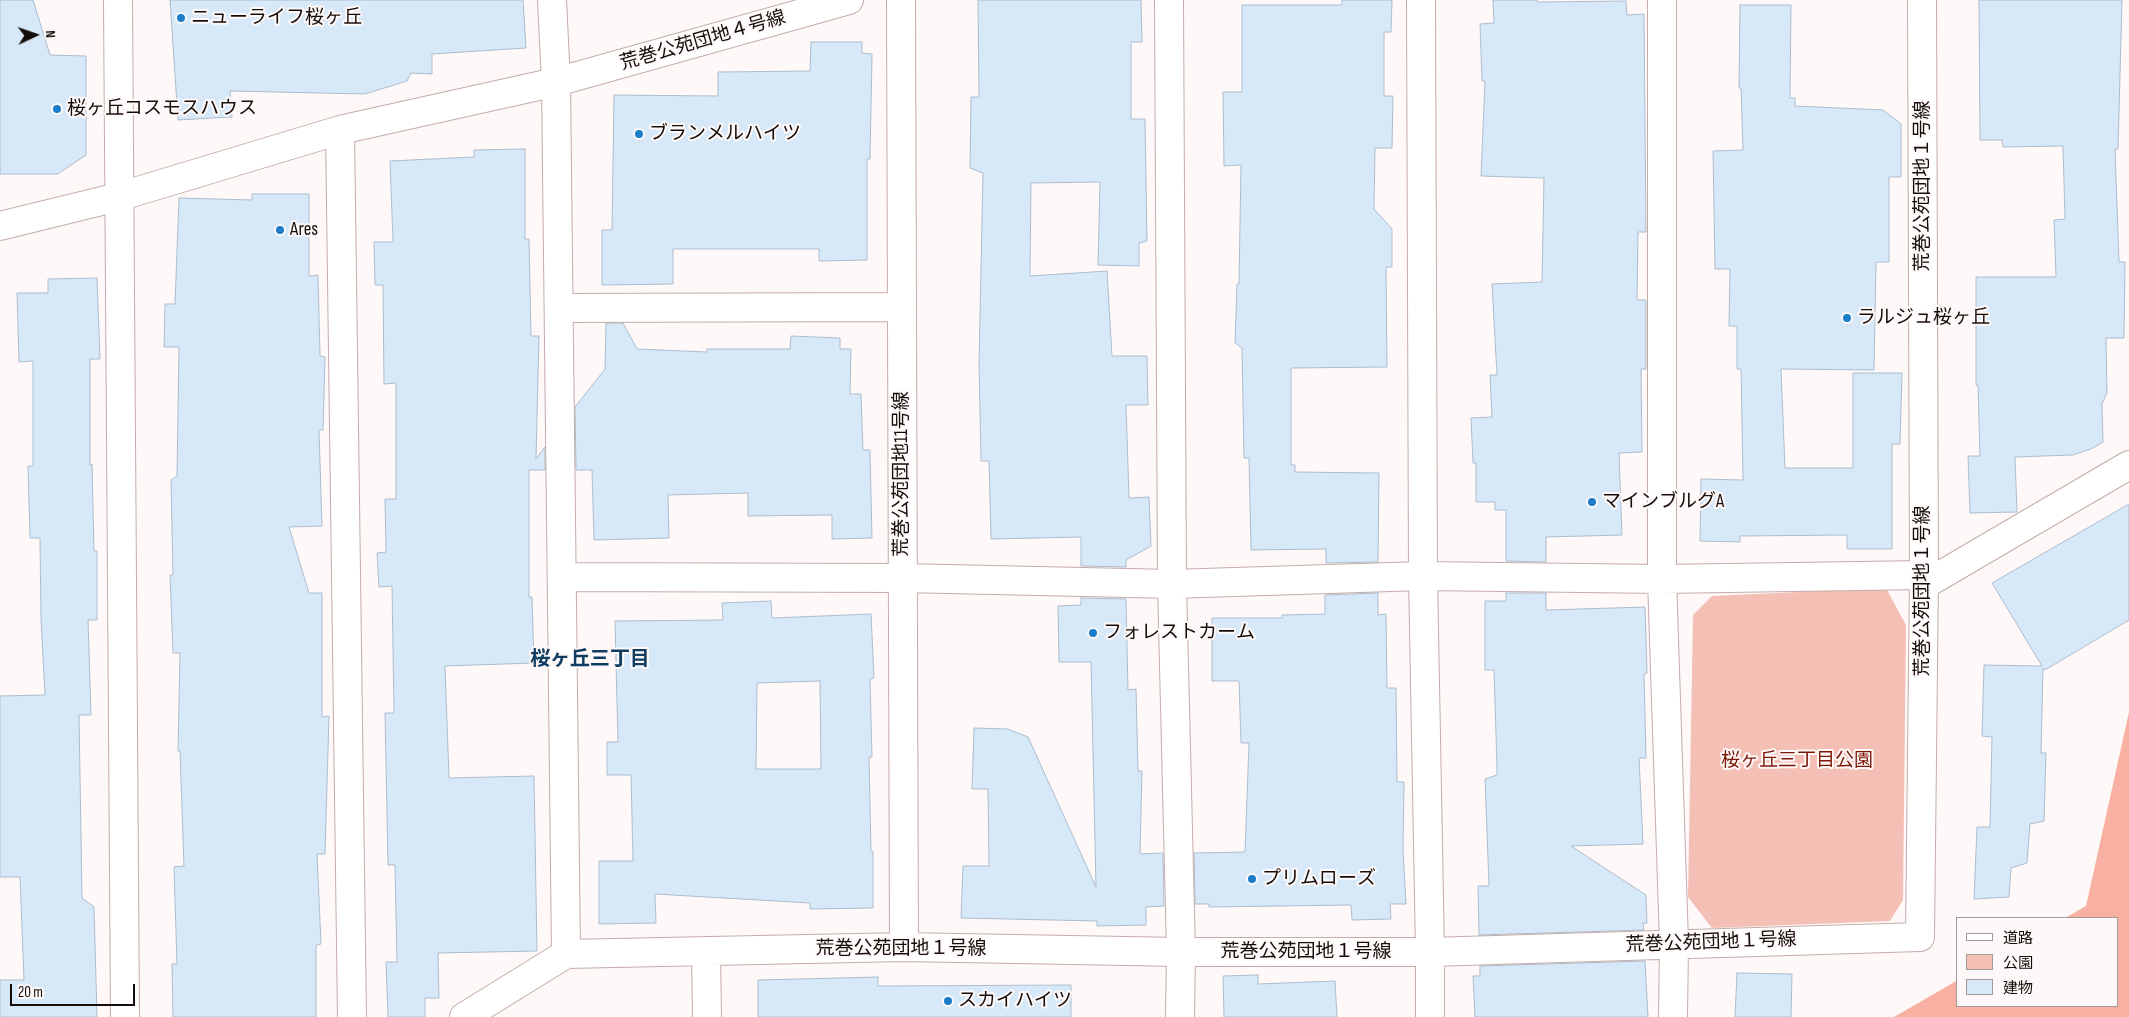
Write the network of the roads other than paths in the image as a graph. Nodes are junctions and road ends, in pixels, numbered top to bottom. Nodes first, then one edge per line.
1 (118, 0) edge
2 (552, 0) edge
3 (849, 0) edge
4 (901, 0) edge
5 (1169, 0) edge
6 (1421, 0) edge
7 (1662, 0) edge
8 (1922, 0) edge
9 (556, 82) junction
10 (340, 130) junction
11 (118, 197) junction
12 (0, 226) edge
13 (902, 307) junction
14 (559, 308) junction
15 (2129, 465) edge
16 (1423, 576) junction
17 (562, 577) junction
18 (903, 578) junction
19 (1662, 579) junction
20 (1924, 580) junction
21 (1172, 584) junction
22 (1674, 944) junction
23 (904, 947) junction
24 (706, 952) junction
25 (1180, 952) junction
26 (1430, 952) junction
27 (566, 954) junction
28 (125, 1017) edge
29 (352, 1017) edge
30 (464, 1017) edge
31 (707, 1017) edge
32 (1180, 1017) edge
33 (1430, 1017) edge
34 (1673, 1017) edge

1 - 11 street
2 - 9 street
3 - 9 street, 荒巻公苑団地４号線
4 - 13 street, 荒巻公苑団地11号線
5 - 21 street
6 - 16 street
7 - 19 street
8 - 20 street, 荒巻公苑団地１号線
9 - 10 street, 荒巻公苑団地４号線
9 - 14 street
10 - 11 street, 荒巻公苑団地４号線
10 - 29 street
11 - 12 street, 荒巻公苑団地４号線
11 - 28 street
13 - 14 street
13 - 18 street, 荒巻公苑団地11号線
14 - 17 street
15 - 20 street
16 - 19 street
16 - 21 street
16 - 26 street
17 - 18 street
17 - 27 street
18 - 21 street
18 - 23 street, 荒巻公苑団地11号線
19 - 20 street
19 - 22 street
20 - 22 street, 荒巻公苑団地１号線
21 - 25 street
22 - 26 street, 荒巻公苑団地１号線
22 - 34 street
23 - 24 street, 荒巻公苑団地１号線
23 - 25 street, 荒巻公苑団地１号線
24 - 27 street, 荒巻公苑団地１号線
24 - 31 street
25 - 26 street, 荒巻公苑団地１号線
25 - 32 street
26 - 33 street
27 - 30 street

